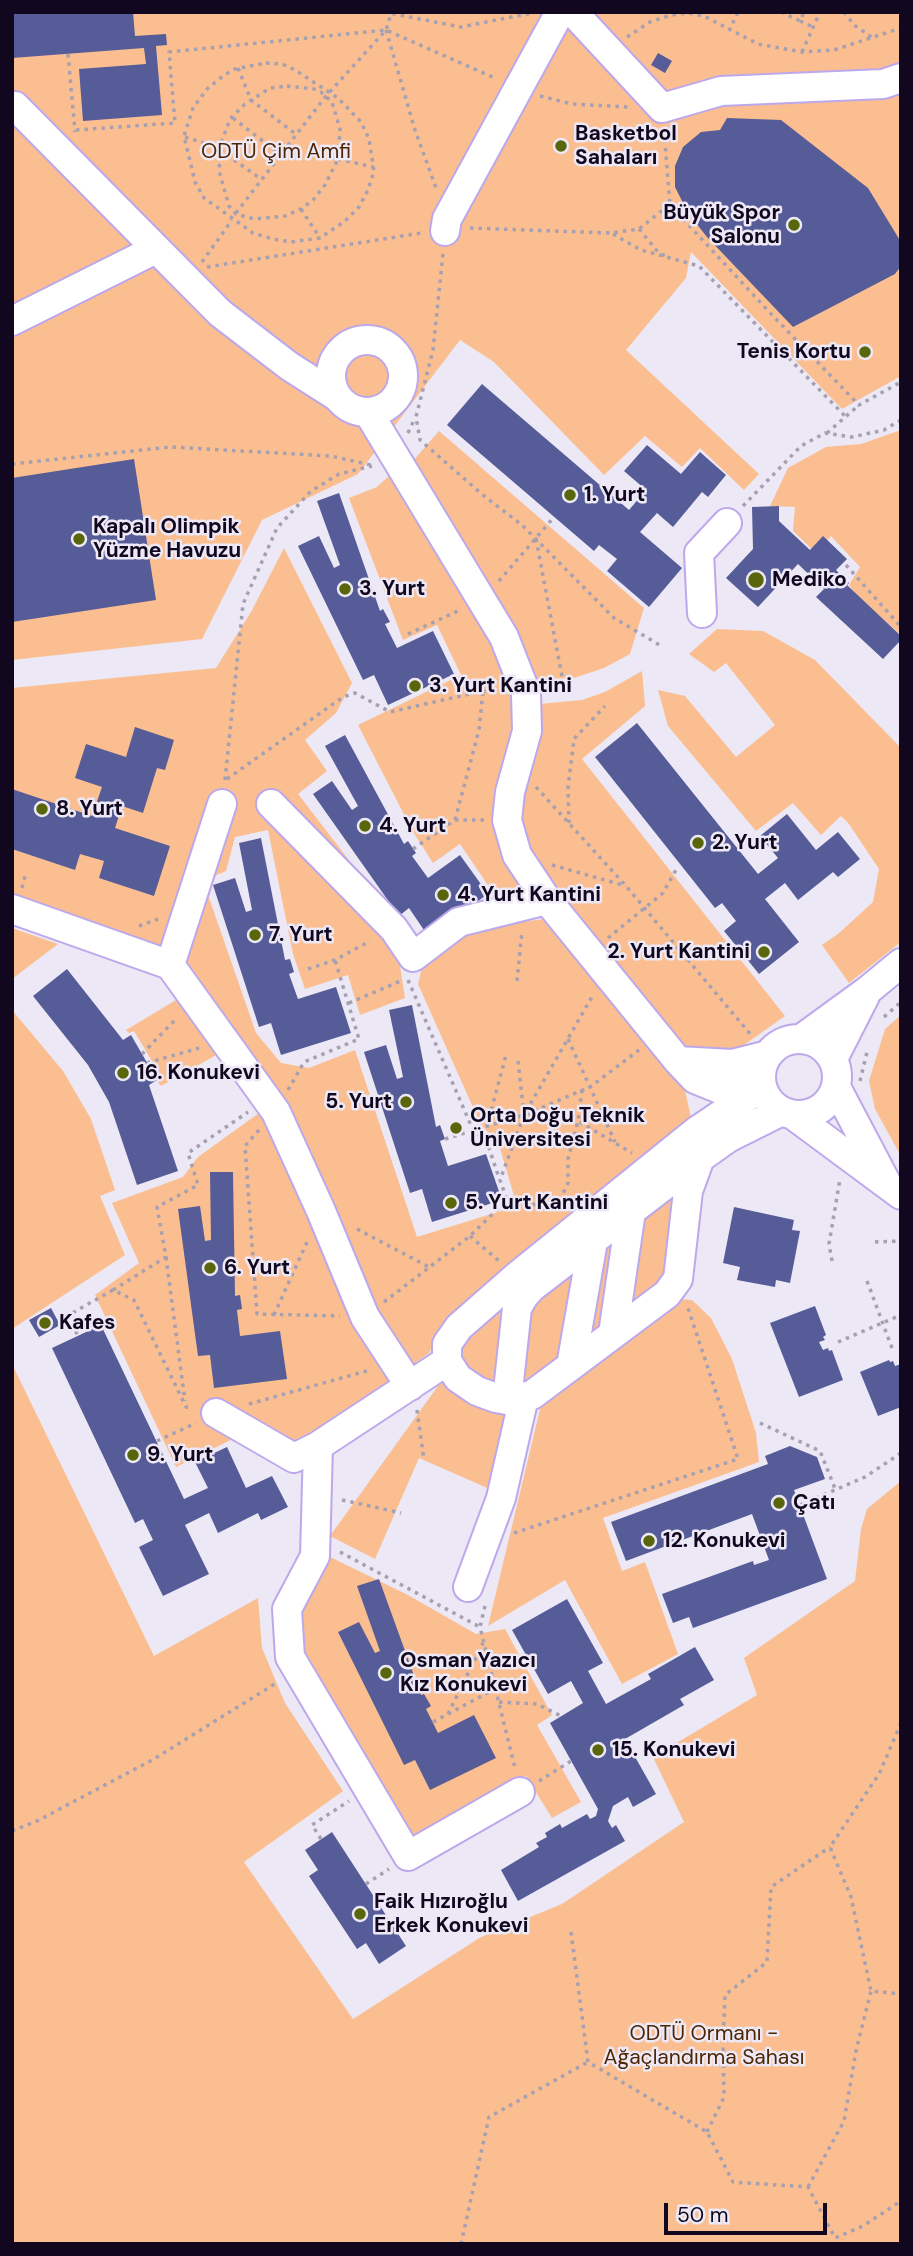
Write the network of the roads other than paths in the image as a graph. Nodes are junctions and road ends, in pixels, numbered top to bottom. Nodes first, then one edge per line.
1 (560, 12) edge
2 (573, 12) edge
3 (901, 78) edge
4 (15, 106) dead end
5 (446, 226) road end
6 (156, 249) junction
7 (12, 321) edge
8 (336, 396) junction
9 (368, 412) junction
10 (727, 523) road end
11 (702, 613) dead end
12 (222, 804) dead end
13 (271, 804) dead end
14 (16, 900) edge
15 (536, 903) junction
16 (901, 963) edge
17 (170, 965) junction
18 (867, 991) junction
19 (801, 1039) junction
20 (768, 1055) junction
21 (833, 1059) junction
22 (678, 1061) junction
23 (762, 1085) junction
24 (849, 1089) junction
25 (787, 1113) junction
26 (700, 1158) junction
27 (895, 1191) edge
28 (607, 1224) junction
29 (524, 1283) junction
30 (592, 1350) junction
31 (447, 1362) junction
32 (406, 1378) junction
33 (517, 1398) junction
34 (216, 1413) road end
35 (318, 1446) junction
36 (468, 1587) dead end
37 (520, 1792) road end

1 - 5 street
2 - 3 street
4 - 6 street
6 - 7 street
6 - 8 street
8 - 9 street
8 - 9 street
9 - 15 street
10 - 11 street
12 - 17 street
13 - 15 street
14 - 17 street
15 - 22 street
16 - 18 street
17 - 32 street
18 - 19 street
18 - 21 street
19 - 20 street
19 - 21 street
20 - 22 street
20 - 23 street
21 - 24 street
22 - 23 street
23 - 25 street
23 - 28 street
24 - 25 street
24 - 27 street
25 - 26 street
25 - 27 street
26 - 28 street
26 - 30 street
28 - 29 street
28 - 30 street
28 - 30 street
29 - 31 street
29 - 33 street
30 - 33 street
31 - 32 street
31 - 33 street
32 - 35 street
33 - 36 street
34 - 35 street
35 - 37 street

